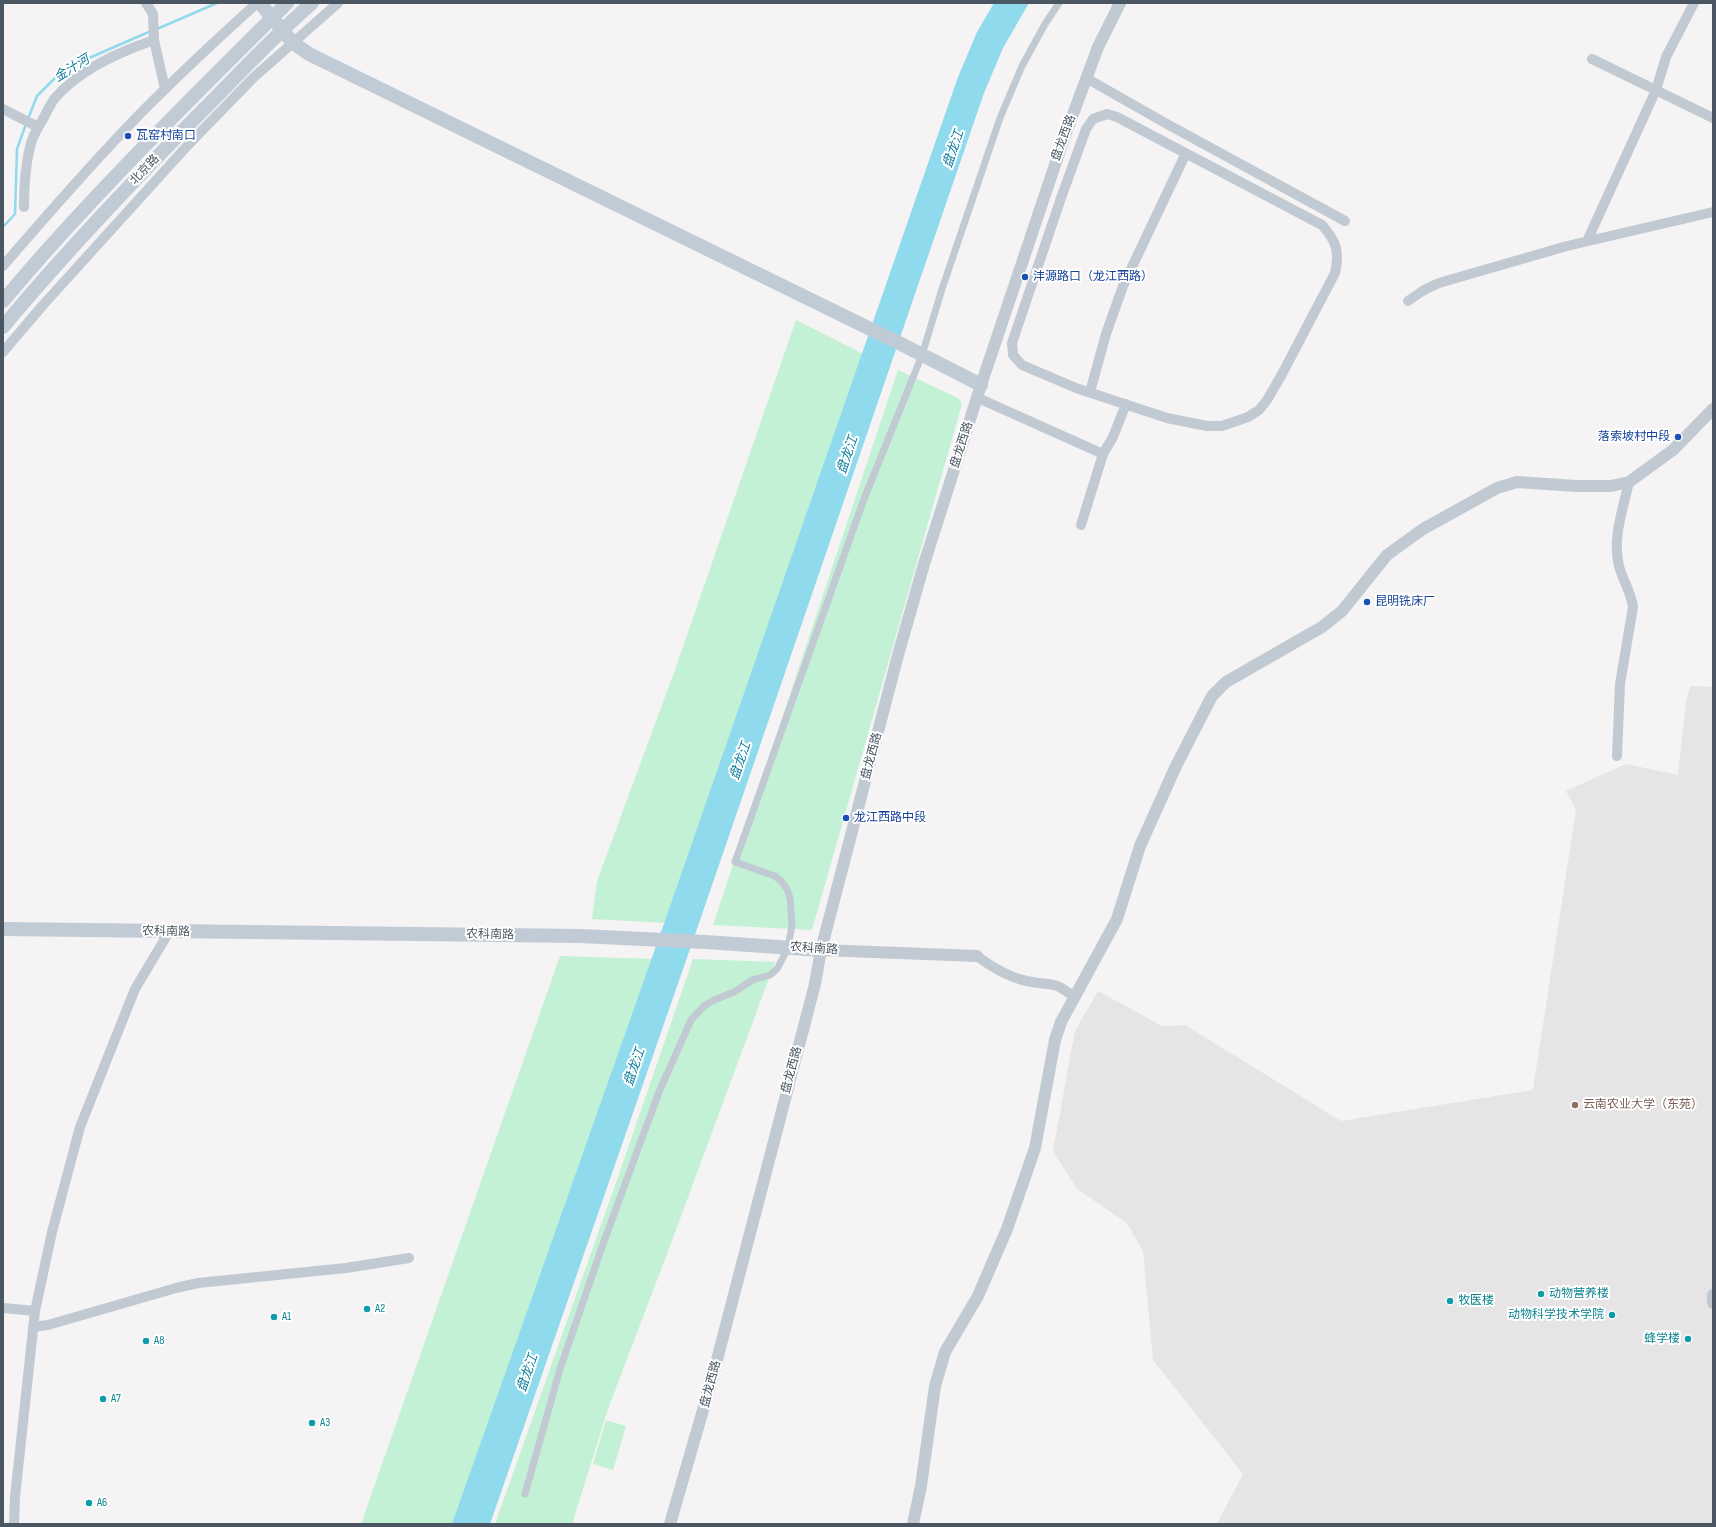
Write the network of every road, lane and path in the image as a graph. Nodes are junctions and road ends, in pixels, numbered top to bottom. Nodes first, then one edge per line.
1 (146, 3) edge
2 (258, 3) edge
3 (287, 3) edge
4 (312, 3) edge
5 (338, 3) edge
6 (1059, 3) edge
7 (1120, 3) edge
8 (1694, 3) edge
9 (271, 19) junction
10 (282, 30) junction
11 (154, 40) junction
12 (293, 43) junction
13 (1592, 59) dead end
14 (1086, 78) junction
15 (166, 89) junction
16 (1656, 90) junction
17 (3, 109) edge
18 (1713, 118) edge
19 (38, 127) junction
20 (1186, 153) junction
21 (24, 207) dead end
22 (1713, 212) edge
23 (1345, 222) dead end
24 (1588, 241) junction
25 (3, 266) edge
26 (3, 301) edge
27 (1408, 301) dead end
28 (3, 327) edge
29 (3, 352) edge
30 (922, 355) junction
31 (979, 391) junction
32 (1090, 392) junction
33 (1126, 404) junction
34 (1713, 409) edge
35 (1103, 454) junction
36 (1629, 482) junction
37 (1081, 525) dead end
38 (1617, 756) dead end
39 (3, 930) edge
40 (169, 932) junction
41 (788, 948) junction
42 (821, 950) junction
43 (977, 956) joint
44 (1074, 997) junction
45 (409, 1258) dead end
46 (1713, 1295) edge
47 (1713, 1303) edge
48 (3, 1308) edge
49 (35, 1311) junction
50 (33, 1327) junction
51 (525, 1494) dead end
52 (14, 1524) edge
53 (670, 1524) edge
54 (913, 1524) edge

1 - 11 street
2 - 9 main road
2 - 15 street
3 - 9 main road, 北京路
4 - 10 main road, 北京路
5 - 12 street
6 - 30 street
7 - 14 street, 盘龙西路
8 - 16 street
9 - 10 main road
9 - 26 main road, 北京路
10 - 12 main road
10 - 28 main road, 北京路
11 - 15 street
11 - 19 street
12 - 29 street
12 - 30 main road
13 - 16 street
14 - 23 street
14 - 31 street, 盘龙西路
15 - 25 street
16 - 18 street
16 - 24 street
17 - 19 street
19 - 21 street
20 - 32 street
20 - 32 street
20 - 33 street
22 - 24 street
24 - 27 street
30 - 31 main road
30 - 41 street
31 - 35 street
31 - 42 street, 盘龙西路
32 - 33 street
33 - 35 street
34 - 36 street
35 - 37 street
36 - 38 street
36 - 44 street
39 - 40 main road, 农科南路
40 - 41 main road, 农科南路
40 - 49 street
41 - 42 main road, 农科南路
41 - 51 street
42 - 43 street, 农科南路
42 - 53 street, 盘龙西路
43 - 44 street
44 - 54 street
45 - 50 street
46 - 47 street
48 - 49 street
49 - 50 street
50 - 52 street

